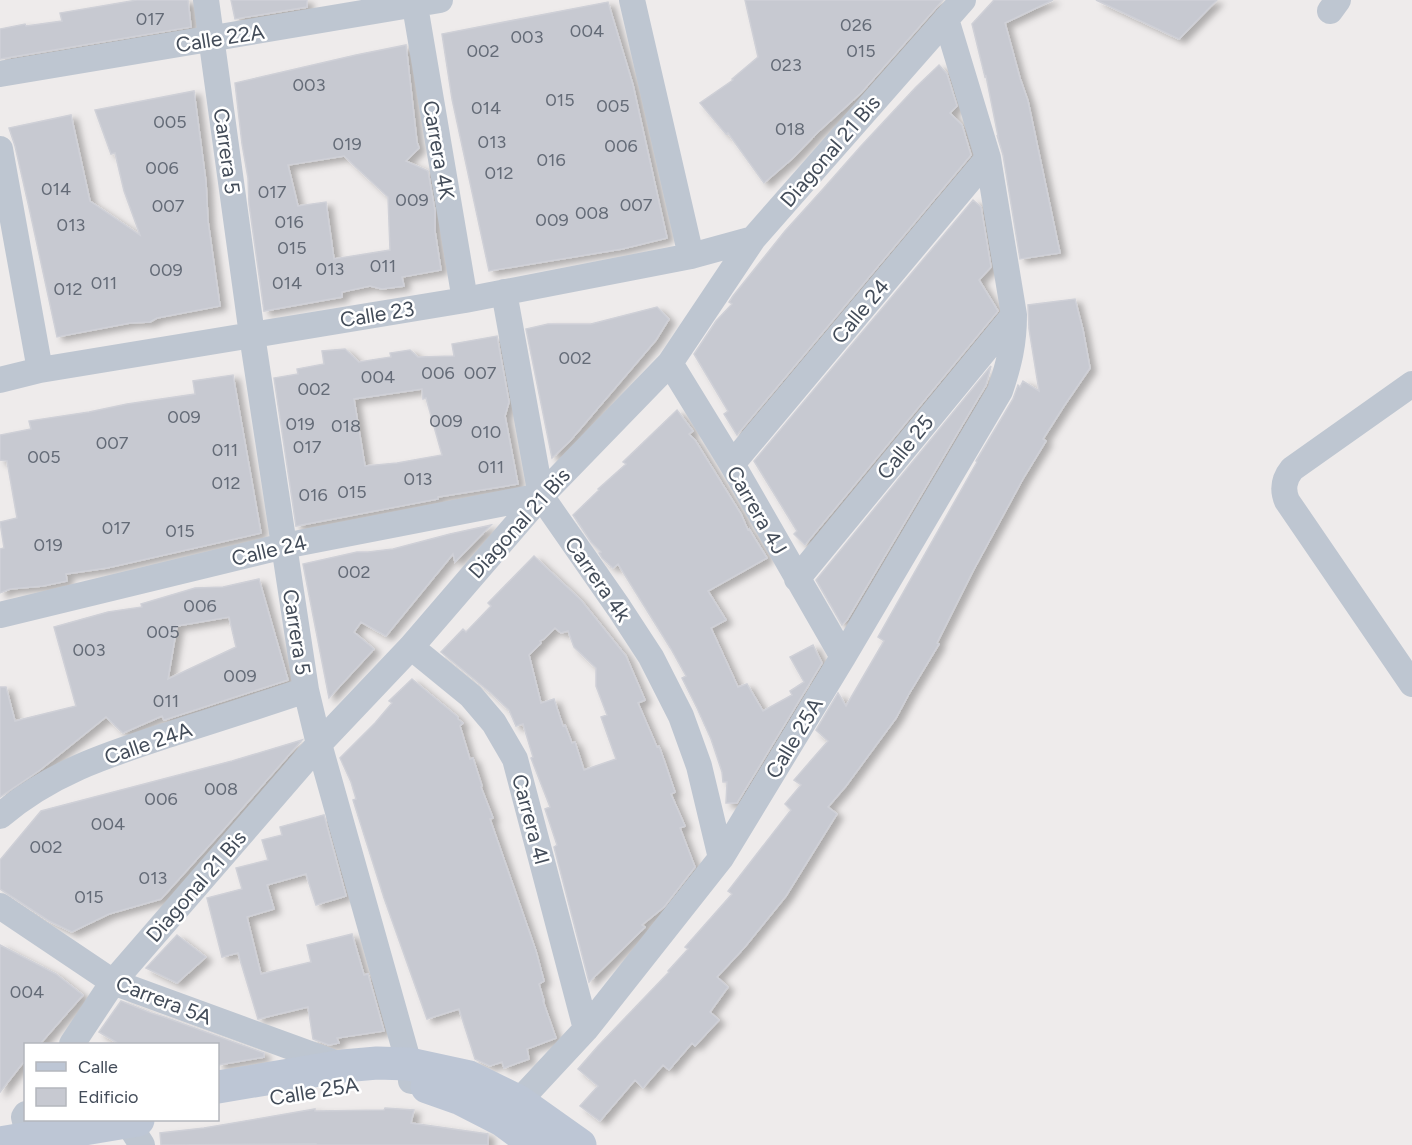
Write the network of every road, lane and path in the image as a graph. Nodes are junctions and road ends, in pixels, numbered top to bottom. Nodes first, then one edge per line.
1 (206, 0) edge
2 (440, 0) edge
3 (632, 0) edge
4 (963, 0) edge
5 (414, 3) edge
6 (946, 19) junction
7 (211, 39) junction
8 (0, 74) edge
9 (0, 149) edge
10 (988, 158) junction
11 (753, 239) junction
12 (691, 256) junction
13 (504, 292) junction
14 (465, 300) junction
15 (1014, 315) junction
16 (252, 335) junction
17 (670, 363) junction
18 (40, 370) junction
19 (0, 380) edge
20 (1412, 384) edge
21 (732, 464) junction
22 (541, 496) junction
23 (284, 546) junction
24 (797, 579) junction
25 (0, 615) edge
26 (411, 647) junction
27 (843, 657) junction
28 (1412, 684) edge
29 (306, 690) junction
30 (319, 744) junction
31 (0, 816) edge
32 (721, 858) junction
33 (0, 906) edge
34 (113, 982) junction
35 (586, 1029) junction
36 (73, 1043) edge
37 (342, 1066) junction
38 (410, 1072) junction
39 (219, 1087) edge
40 (219, 1106) edge
41 (510, 1110) junction
42 (17, 1125) edge
43 (133, 1126) edge
44 (536, 1145) edge
45 (580, 1145) edge

1 - 7 street, Carrera 5
2 - 5 street, Calle 22A
3 - 12 street
4 - 6 street, Diagonal 21 Bis
5 - 7 street, Calle 22A
5 - 14 street, Carrera 4K
6 - 10 street, Calle 25A
6 - 11 street, Diagonal 21 Bis
7 - 8 street, Calle 22A
7 - 16 street, Carrera 5
9 - 18 street
10 - 15 street, Calle 25A
10 - 21 street, Calle 24
11 - 12 street, Calle 23
11 - 17 street, Diagonal 21 Bis
12 - 13 street, Calle 23
13 - 14 street, Calle 23
13 - 22 street, Carrera 4k
14 - 16 street, Calle 23
15 - 24 street, Calle 25
15 - 27 street, Calle 25A
16 - 18 street, Calle 23
16 - 23 street, Carrera 5
17 - 21 street, Carrera 4J
17 - 22 street, Diagonal 21 Bis
18 - 19 street, Calle 23
20 - 28 street
21 - 24 street, Carrera 4J
22 - 23 street, Calle 24
22 - 26 street, Diagonal 21 Bis
22 - 32 street, Carrera 4k
23 - 25 street, Calle 24
23 - 29 street, Carrera 5
24 - 27 street, Carrera 4J
26 - 30 street, Diagonal 21 Bis
26 - 35 street, Carrera 4l
27 - 32 street, Calle 25A
29 - 30 street, Carrera 5
29 - 31 street, Calle 24A
30 - 34 street, Diagonal 21 Bis
30 - 38 street, Carrera 5
32 - 35 street, Calle 25A
33 - 34 street, Carrera 5A
34 - 36 street, Diagonal 21 Bis
34 - 37 street, Carrera 5A
35 - 41 street, Calle 25A
37 - 38 street, Calle 25A
37 - 39 street, Calle 25A
38 - 40 street, Calle 25A
38 - 41 street
41 - 44 street
41 - 45 street
42 - 43 street

